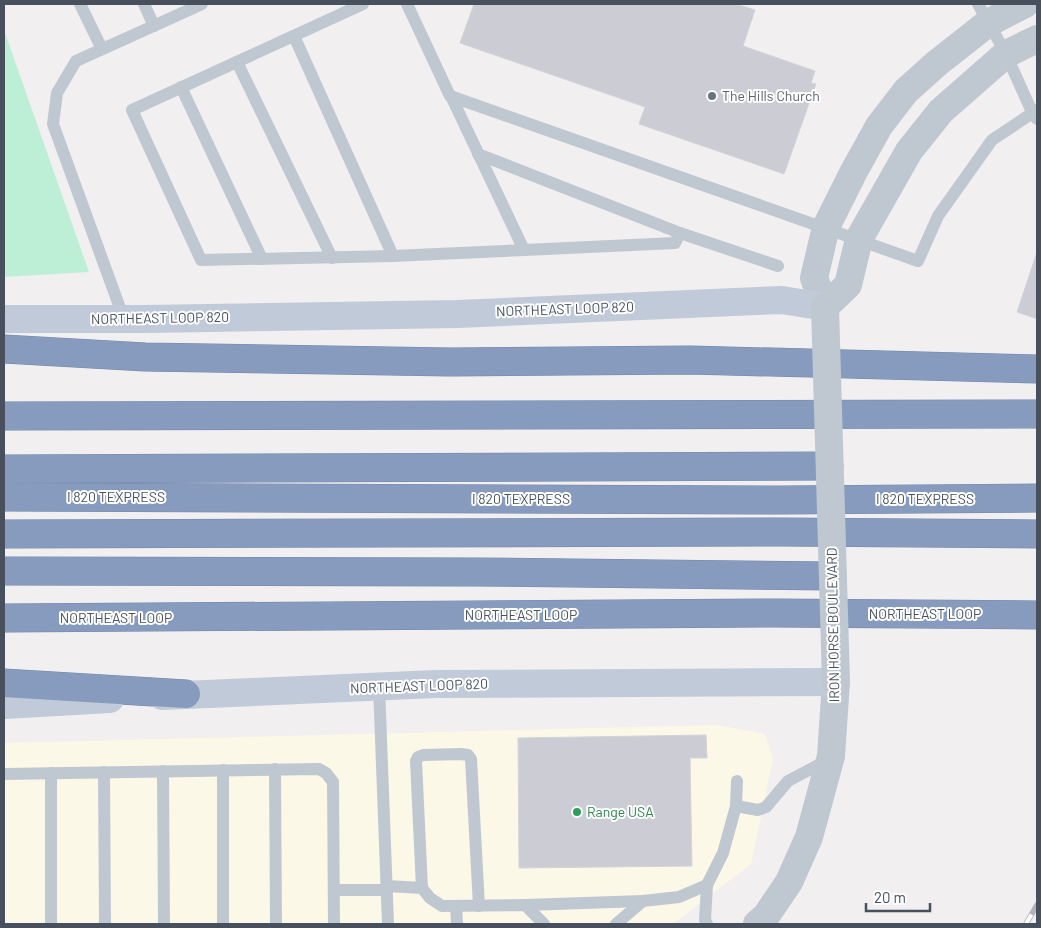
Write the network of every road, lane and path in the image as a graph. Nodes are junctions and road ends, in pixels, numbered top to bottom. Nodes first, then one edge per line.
1 (80, 4) edge
2 (144, 4) edge
3 (202, 4) edge
4 (363, 4) edge
5 (407, 4) edge
6 (1025, 4) edge
7 (983, 13) edge
8 (154, 26) junction
9 (294, 36) junction
10 (1037, 39) edge
11 (102, 50) junction
12 (1006, 54) junction
13 (237, 62) junction
14 (181, 87) junction
15 (452, 96) junction
16 (1035, 114) edge
17 (478, 154) junction
18 (826, 227) junction
19 (680, 232) junction
20 (860, 239) junction
21 (524, 250) junction
22 (393, 256) junction
23 (332, 258) junction
24 (262, 259) junction
25 (778, 266) dead end
26 (825, 308) junction
27 (4, 319) edge
28 (124, 319) junction
29 (4, 349) edge
30 (1037, 369) edge
31 (1037, 414) edge
32 (4, 416) edge
33 (829, 466) junction
34 (4, 469) edge
35 (4, 497) edge
36 (1037, 498) edge
37 (4, 534) edge
38 (1037, 534) edge
39 (4, 571) edge
40 (832, 576) junction
41 (1037, 615) edge
42 (4, 618) edge
43 (836, 682) junction
44 (4, 684) edge
45 (379, 686) junction
46 (186, 694) junction
47 (4, 705) edge
48 (829, 760) junction
49 (275, 769) junction
50 (223, 770) junction
51 (163, 771) junction
52 (104, 772) junction
53 (50, 773) junction
54 (4, 774) edge
55 (737, 781) dead end
56 (736, 806) junction
57 (707, 885) junction
58 (387, 888) junction
59 (422, 888) junction
60 (334, 890) junction
61 (643, 901) junction
62 (525, 905) junction
63 (456, 906) junction
64 (479, 906) junction
65 (51, 924) edge
66 (105, 924) edge
67 (164, 924) edge
68 (223, 924) edge
69 (276, 924) edge
70 (334, 924) edge
71 (388, 924) edge
72 (457, 924) edge
73 (544, 924) edge
74 (616, 924) edge
75 (707, 924) edge
76 (757, 924) edge

1 - 11 lane
2 - 8 lane
3 - 8 lane
4 - 9 lane
5 - 15 lane
6 - 7 street, IRON HORSE BOULEVARD
7 - 12 lane
7 - 18 street, IRON HORSE BOULEVARD
8 - 11 lane
9 - 13 lane
9 - 22 lane
10 - 12 street
11 - 28 lane
12 - 16 lane
12 - 20 street
13 - 14 lane
13 - 23 lane
14 - 24 lane
14 - 24 lane
15 - 17 lane
15 - 18 lane
16 - 20 lane
17 - 19 lane
17 - 21 lane
18 - 20 lane
18 - 26 street, IRON HORSE BOULEVARD
19 - 21 lane
19 - 25 lane
20 - 26 street
21 - 22 lane
22 - 23 lane
23 - 24 lane
26 - 28 main road, NORTHEAST LOOP 820
26 - 33 street, IRON HORSE BOULEVARD, bridge
27 - 28 main road, NORTHEAST LOOP 820
29 - 30 highway
31 - 32 highway
33 - 34 highway
33 - 40 street, IRON HORSE BOULEVARD, bridge
35 - 36 highway, I 820 TEXPRESS
37 - 38 highway
39 - 40 highway
40 - 43 street, IRON HORSE BOULEVARD, bridge
41 - 42 highway, NORTHEAST LOOP
43 - 45 main road, NORTHEAST LOOP 820
43 - 48 street, IRON HORSE BOULEVARD
44 - 46 highway
45 - 46 main road, NORTHEAST LOOP 820
45 - 58 lane
46 - 47 main road, NORTHEAST LOOP 820
48 - 56 lane
48 - 76 street, IRON HORSE BOULEVARD
49 - 50 lane
49 - 60 lane
49 - 69 lane
50 - 51 lane
50 - 68 lane
51 - 52 lane
51 - 67 lane
52 - 53 lane
52 - 66 lane
53 - 54 lane
53 - 65 lane
55 - 56 lane
56 - 57 lane
57 - 61 lane
57 - 75 lane
58 - 59 lane
58 - 60 lane
58 - 71 lane
59 - 63 lane
59 - 64 lane
60 - 70 lane
61 - 62 lane
61 - 74 lane
62 - 64 lane
62 - 73 lane
63 - 64 lane
63 - 72 lane

